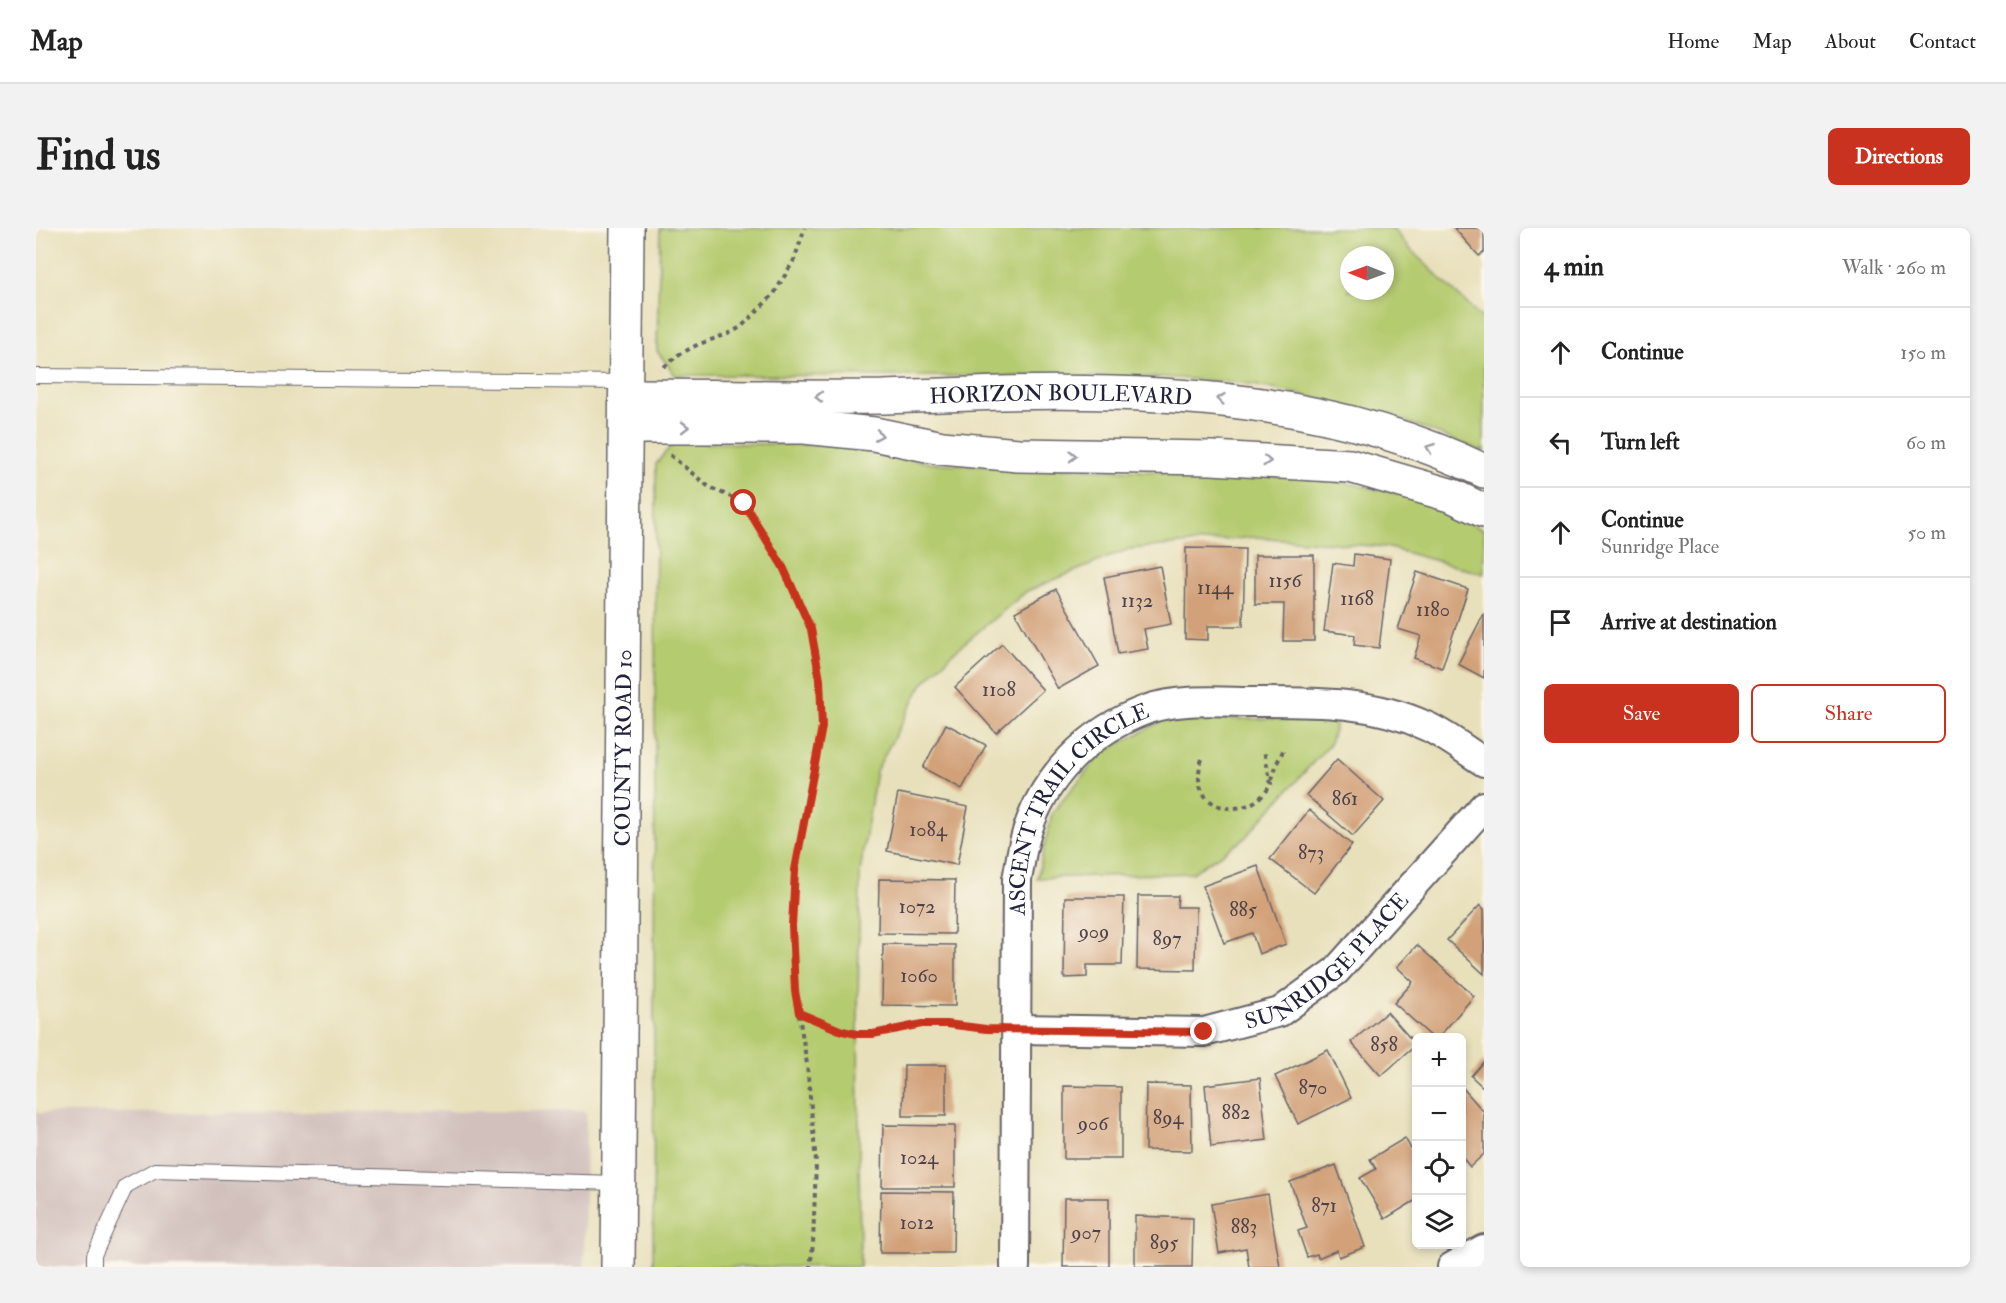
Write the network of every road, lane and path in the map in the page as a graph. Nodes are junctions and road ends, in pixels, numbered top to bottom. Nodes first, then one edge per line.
1 (627, 228) edge
2 (805, 228) edge
3 (663, 369) dead end
4 (36, 376) edge
5 (626, 402) junction
6 (662, 447) dead end
7 (1484, 471) edge
8 (1484, 511) edge
9 (1285, 747) dead end
10 (1264, 751) dead end
11 (1202, 759) dead end
12 (1484, 762) edge
13 (1271, 784) junction
14 (1484, 806) edge
15 (799, 1013) junction
16 (1018, 1029) junction
17 (618, 1183) junction
18 (1484, 1249) edge
19 (94, 1267) edge
20 (618, 1267) edge
21 (810, 1267) edge
22 (1015, 1267) edge
23 (1452, 1267) edge

1 - 5 street, COUNTY ROAD 10
2 - 3 path
4 - 5 lane
7 -> 5 street, HORIZON BOULEVARD
5 -> 8 street
5 - 17 street, COUNTY ROAD 10
6 - 15 path
9 - 13 path
10 - 13 path
11 - 13 path
12 - 16 street, ASCENT TRAIL CIRCLE
14 - 16 street, SUNRIDGE PLACE
15 - 16 path
15 - 21 path
16 - 22 street, ASCENT TRAIL CIRCLE
17 - 19 lane
17 - 20 street, COUNTY ROAD 10
18 - 23 street

